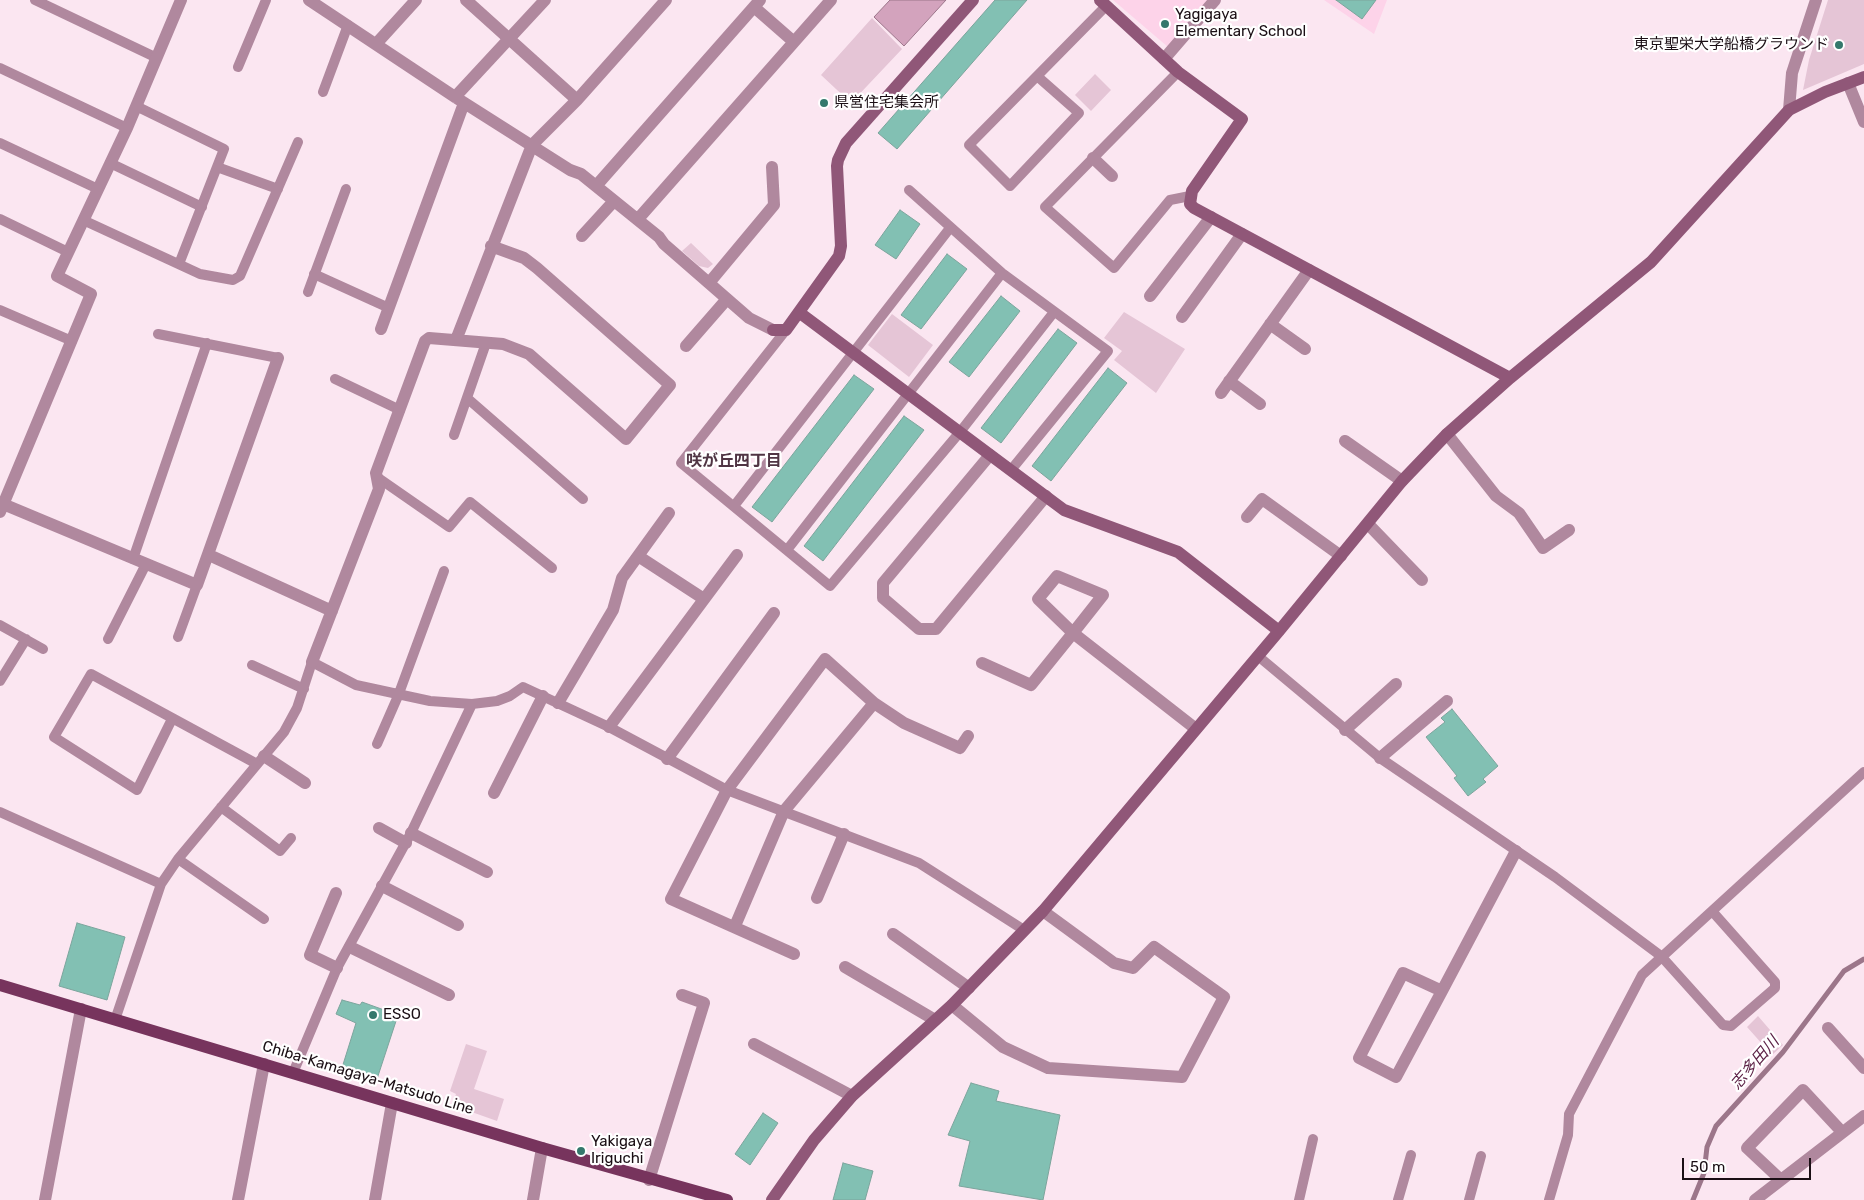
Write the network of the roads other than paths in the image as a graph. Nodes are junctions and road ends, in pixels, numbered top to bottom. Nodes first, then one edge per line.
1 (35, 0) edge
2 (181, 0) edge
3 (266, 0) edge
4 (309, 0) edge
5 (416, 0) edge
6 (466, 0) edge
7 (545, 0) edge
8 (666, 0) edge
9 (831, 0) edge
10 (973, 0) edge
11 (1216, 0) edge
12 (1816, 0) edge
13 (1103, 3) edge
14 (757, 4) edge
15 (348, 25) junction
16 (508, 40) junction
17 (794, 42) junction
18 (376, 44) junction
19 (157, 58) junction
20 (1164, 59) junction
21 (238, 67) dead end
22 (0, 68) edge
23 (1178, 72) junction
24 (1037, 76) junction
25 (1864, 77) edge
26 (1848, 83) junction
27 (323, 92) dead end
28 (459, 100) junction
29 (576, 100) junction
30 (136, 106) junction
31 (1789, 110) junction
32 (1864, 122) edge
33 (127, 128) junction
34 (298, 142) dead end
35 (0, 143) edge
36 (532, 145) junction
37 (1093, 158) junction
38 (110, 163) junction
39 (217, 167) junction
40 (772, 167) dead end
41 (1112, 176) dead end
42 (596, 186) junction
43 (98, 189) junction
44 (278, 189) junction
45 (346, 189) dead end
46 (909, 190) dead end
47 (1190, 196) junction
48 (614, 200) junction
49 (202, 206) junction
50 (1211, 217) junction
51 (638, 219) junction
52 (0, 220) edge
53 (83, 220) junction
54 (950, 228) junction
55 (1242, 234) junction
56 (582, 236) dead end
57 (491, 246) junction
58 (68, 252) junction
59 (179, 264) junction
60 (1310, 270) junction
61 (1002, 273) junction
62 (314, 274) junction
63 (709, 283) junction
64 (308, 292) dead end
65 (1150, 296) dead end
66 (727, 299) junction
67 (389, 308) junction
68 (0, 310) edge
69 (1054, 312) junction
70 (800, 313) junction
71 (1182, 317) dead end
72 (1270, 324) junction
73 (381, 329) dead end
74 (780, 330) junction
75 (158, 334) dead end
76 (456, 340) junction
77 (72, 342) junction
78 (486, 343) junction
79 (207, 344) junction
80 (686, 346) dead end
81 (1305, 349) dead end
82 (853, 352) junction
83 (278, 358) joint
84 (1510, 378) junction
85 (335, 380) dead end
86 (1229, 382) junction
87 (908, 393) junction
88 (1221, 393) dead end
89 (467, 398) junction
90 (1260, 404) dead end
91 (400, 410) junction
92 (960, 432) junction
93 (1447, 434) junction
94 (454, 435) dead end
95 (1345, 441) dead end
96 (990, 454) junction
97 (1011, 470) junction
98 (377, 477) junction
99 (1402, 481) junction
100 (1046, 496) junction
101 (582, 499) dead end
102 (734, 506) junction
103 (2, 508) edge
104 (669, 513) dead end
105 (1247, 517) dead end
106 (1368, 524) junction
107 (1569, 530) dead end
108 (787, 550) junction
109 (209, 555) junction
110 (736, 555) dead end
111 (638, 556) junction
112 (1341, 556) junction
113 (133, 559) junction
114 (146, 564) junction
115 (552, 568) dead end
116 (444, 571) dead end
117 (1422, 580) dead end
118 (197, 586) junction
119 (704, 599) junction
120 (332, 611) junction
121 (774, 613) dead end
122 (0, 625) edge
123 (1279, 631) junction
124 (1073, 634) junction
125 (178, 637) dead end
126 (108, 639) dead end
127 (26, 640) junction
128 (43, 649) dead end
129 (1258, 656) junction
130 (312, 662) junction
131 (982, 663) dead end
132 (252, 665) dead end
133 (0, 681) edge
134 (1396, 684) dead end
135 (304, 688) junction
136 (398, 696) junction
137 (544, 696) junction
138 (1447, 700) dead end
139 (558, 703) junction
140 (874, 703) junction
141 (472, 704) junction
142 (172, 719) junction
143 (609, 727) junction
144 (1196, 729) junction
145 (1345, 730) junction
146 (968, 736) dead end
147 (377, 744) dead end
148 (1380, 758) junction
149 (666, 759) junction
150 (261, 760) junction
151 (1864, 772) edge
152 (305, 783) dead end
153 (728, 790) junction
154 (494, 793) dead end
155 (221, 807) junction
156 (784, 811) junction
157 (0, 812) edge
158 (378, 828) dead end
159 (844, 834) junction
160 (291, 838) dead end
161 (409, 838) junction
162 (1516, 851) junction
163 (178, 859) junction
164 (487, 872) dead end
165 (161, 884) junction
166 (382, 886) junction
167 (336, 893) dead end
168 (817, 898) dead end
169 (1043, 911) junction
170 (1712, 911) junction
171 (264, 918) dead end
172 (458, 925) dead end
173 (735, 926) junction
174 (1024, 930) junction
175 (893, 934) dead end
176 (350, 946) junction
177 (794, 954) dead end
178 (1661, 956) junction
179 (845, 967) dead end
180 (337, 968) junction
181 (0, 985) edge
182 (969, 988) junction
183 (1442, 991) junction
184 (449, 995) dead end
185 (682, 995) dead end
186 (952, 1005) junction
187 (80, 1009) junction
188 (114, 1020) junction
189 (935, 1020) junction
190 (1828, 1028) dead end
191 (754, 1044) dead end
192 (264, 1064) junction
193 (1864, 1068) edge
194 (293, 1073) junction
195 (852, 1096) junction
196 (392, 1103) junction
197 (1864, 1116) edge
198 (1842, 1132) junction
199 (1313, 1139) dead end
200 (542, 1148) junction
201 (1411, 1155) dead end
202 (1481, 1156) dead end
203 (1780, 1179) junction
204 (649, 1180) junction
205 (45, 1200) edge
206 (238, 1200) edge
207 (375, 1200) edge
208 (533, 1200) edge
209 (727, 1200) edge
210 (772, 1200) edge
211 (1299, 1200) edge
212 (1398, 1200) edge
213 (1469, 1200) edge
214 (1549, 1200) edge
215 (1755, 1200) edge

1 - 19 lane
2 - 19 street
3 - 21 lane
4 - 15 street
5 - 18 street
6 - 16 street
7 - 16 street
8 - 29 street
9 - 17 street
10 - 70 street
11 - 20 street
12 - 31 street
13 - 20 street
13 - 24 lane
14 - 17 street
14 - 42 street
15 - 18 street
15 - 27 lane
16 - 28 street
16 - 29 street
17 - 51 street
18 - 28 street
19 - 30 street
20 - 23 street
22 - 33 lane
23 - 37 lane
23 - 47 street
24 - 24 lane
25 - 26 street
26 - 31 street
26 - 32 street
28 - 36 street
28 - 67 street
29 - 36 street
30 - 33 street
30 - 39 lane
31 - 84 street
33 - 38 street
34 - 44 lane
35 - 43 lane
36 - 42 street
36 - 57 street
37 - 41 street
37 - 47 lane
38 - 43 street
38 - 49 lane
39 - 44 lane
39 - 49 lane
40 - 63 street
42 - 48 street
43 - 53 street
44 - 59 lane
45 - 62 lane
46 - 54 lane
47 - 50 street
48 - 51 street
48 - 56 street
49 - 59 lane
50 - 55 street
50 - 65 street
51 - 63 street
52 - 58 lane
53 - 58 street
53 - 59 lane
54 - 61 lane
54 - 82 lane
55 - 60 street
55 - 71 street
57 - 76 street
57 - 78 street
58 - 77 street
60 - 72 street
60 - 84 street
61 - 69 lane
61 - 87 lane
62 - 64 lane
62 - 67 lane
63 - 66 street
66 - 74 street
66 - 80 street
67 - 73 street
68 - 77 lane
69 - 92 lane
69 - 97 lane
70 - 74 street
70 - 82 street
72 - 81 street
72 - 86 street
74 - 102 lane
75 - 79 lane
76 - 78 street
76 - 91 street
77 - 103 street
78 - 89 lane
79 - 83 lane
79 - 113 lane
82 - 87 street
82 - 102 lane
83 - 109 street
84 - 93 street
85 - 91 lane
86 - 88 street
86 - 90 street
87 - 92 street
87 - 108 lane
89 - 94 lane
89 - 101 lane
91 - 98 street
92 - 96 street
92 - 108 lane
93 - 99 street
93 - 107 street
95 - 99 street
96 - 97 street
96 - 100 street
97 - 100 street
98 - 115 lane
98 - 120 street
99 - 106 street
100 - 123 street
102 - 108 lane
103 - 113 street
104 - 111 street
105 - 112 street
106 - 112 street
106 - 117 street
109 - 118 street
109 - 120 street
110 - 119 street
111 - 119 street
111 - 139 street
112 - 123 street
113 - 114 street
114 - 118 street
114 - 126 lane
116 - 136 lane
118 - 125 lane
119 - 143 street
120 - 130 street
121 - 149 street
122 - 127 lane
123 - 129 street
124 - 124 street
124 - 131 street
124 - 144 street
127 - 128 lane
127 - 133 lane
129 - 144 street
129 - 145 lane
130 - 135 lane
130 - 136 lane
132 - 135 lane
134 - 145 street
135 - 150 lane
136 - 141 lane
136 - 147 lane
137 - 139 lane
137 - 141 lane
137 - 154 street
138 - 148 street
139 - 143 lane
140 - 146 street
140 - 153 street
140 - 156 street
141 - 161 lane
142 - 142 lane
142 - 150 lane
143 - 149 lane
144 - 169 street
145 - 148 lane
148 - 162 lane
149 - 153 lane
150 - 152 street
150 - 155 lane
151 - 170 lane
153 - 156 lane
153 - 173 street
155 - 160 lane
155 - 163 lane
156 - 159 lane
156 - 173 street
157 - 165 lane
158 - 161 street
159 - 168 street
159 - 174 lane
161 - 164 street
161 - 166 lane
162 - 178 lane
162 - 183 street
163 - 165 lane
163 - 171 lane
165 - 188 lane
166 - 172 street
166 - 176 lane
167 - 180 street
169 - 174 street
169 - 186 street
170 - 178 lane
170 - 178 lane
173 - 177 street
174 - 182 street
175 - 182 street
176 - 180 lane
176 - 184 street
178 - 214 lane
179 - 189 street
180 - 194 lane
181 - 187 main road, Chiba-Kamagaya-Matsudo Line
182 - 186 street
183 - 183 street
185 - 204 street
186 - 189 street
187 - 188 main road, Chiba-Kamagaya-Matsudo Line
187 - 205 street
188 - 192 main road, Chiba-Kamagaya-Matsudo Line
189 - 195 street
190 - 193 street
191 - 195 street
192 - 194 main road, Chiba-Kamagaya-Matsudo Line
192 - 206 street
194 - 196 main road, Chiba-Kamagaya-Matsudo Line
195 - 210 street
196 - 200 main road, Chiba-Kamagaya-Matsudo Line
196 - 207 street
197 - 198 street
198 - 203 street
198 - 203 street
199 - 211 lane
200 - 204 main road, Chiba-Kamagaya-Matsudo Line
200 - 208 street
201 - 212 lane
202 - 213 lane
203 - 215 street
204 - 209 main road, Chiba-Kamagaya-Matsudo Line

